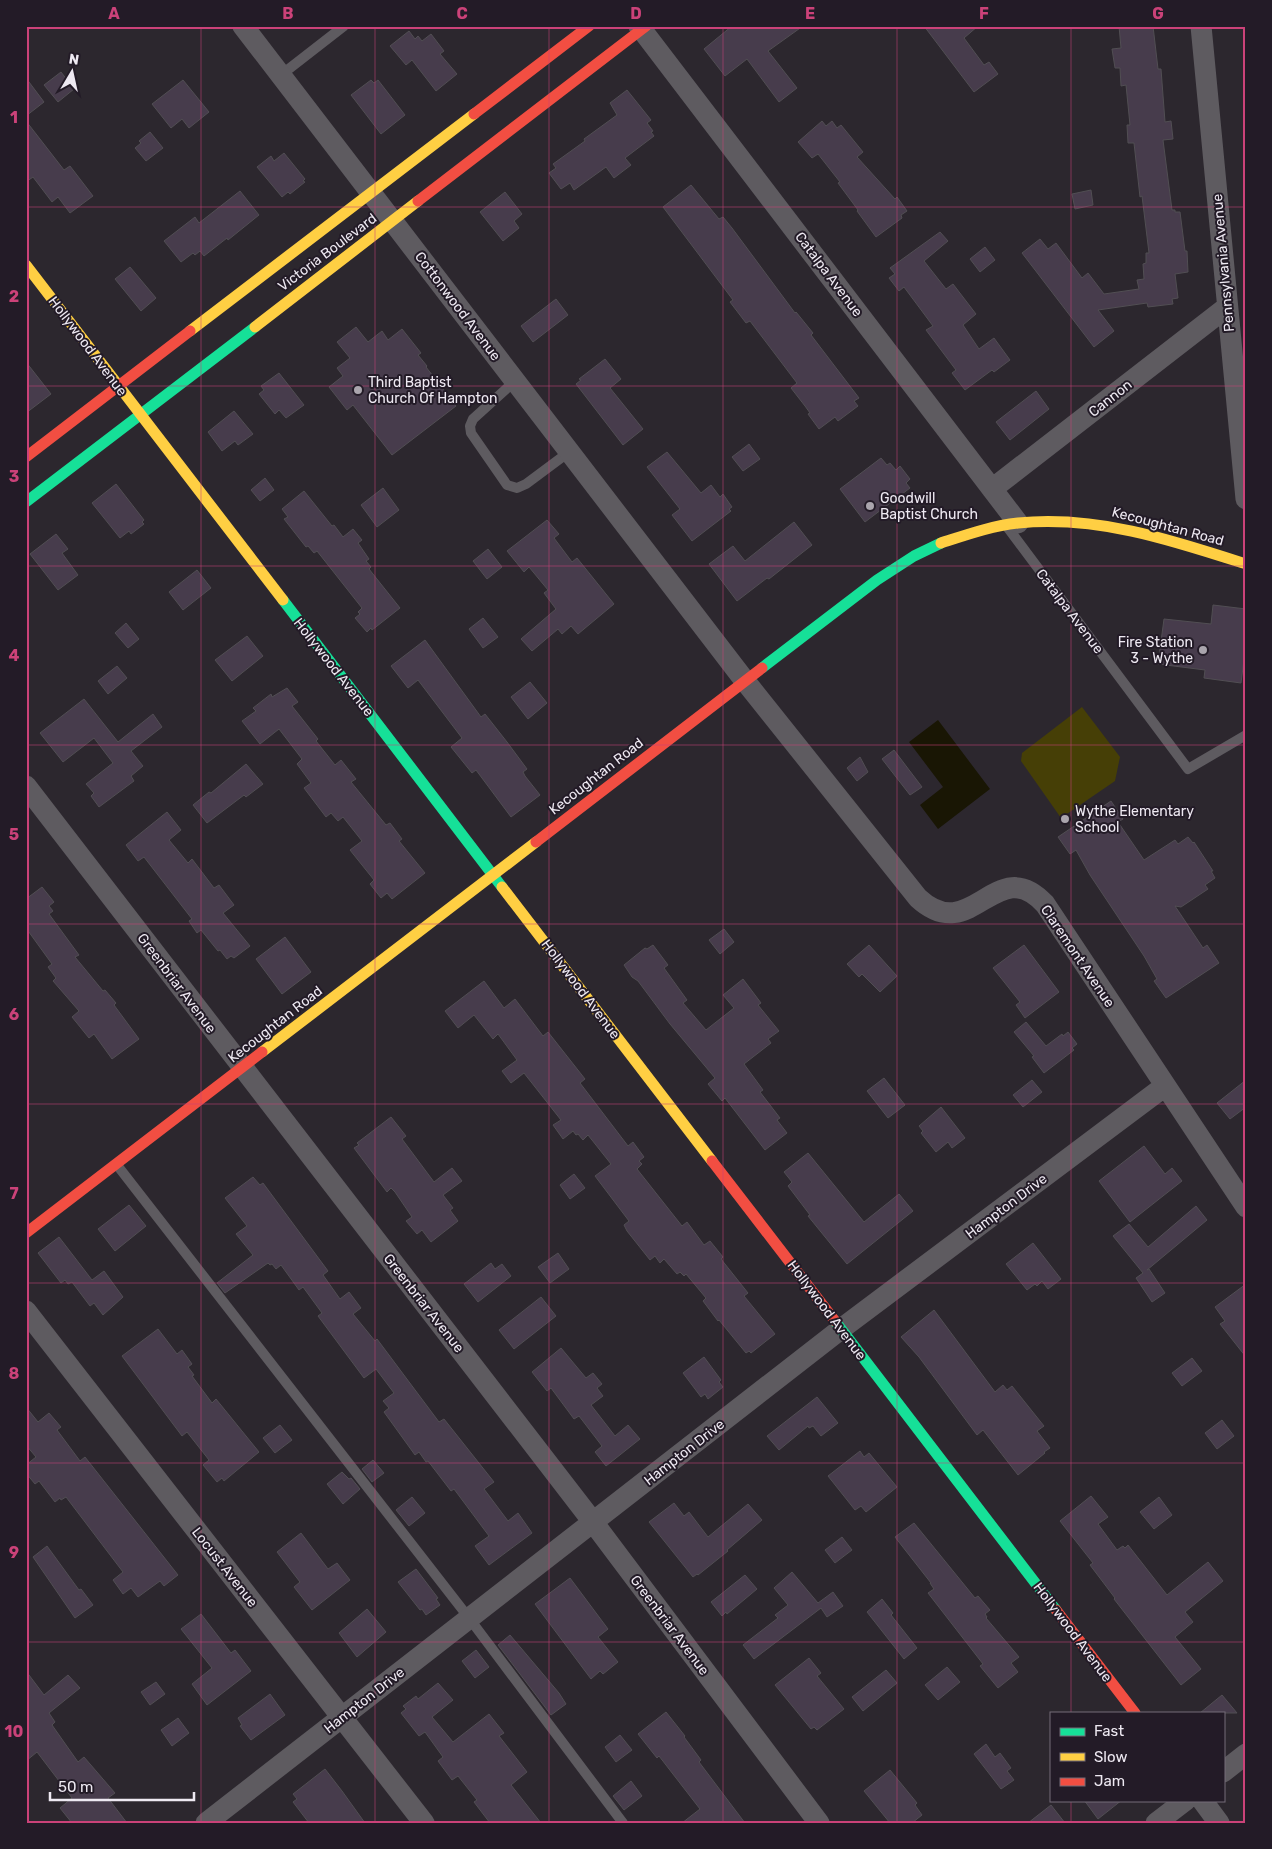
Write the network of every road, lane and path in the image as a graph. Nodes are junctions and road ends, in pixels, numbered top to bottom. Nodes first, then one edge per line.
1 (243, 26) edge
2 (344, 26) edge
3 (589, 26) edge
4 (1201, 26) edge
5 (642, 27) edge
6 (281, 75) junction
7 (371, 193) junction
8 (393, 221) junction
9 (26, 265) edge
10 (1228, 307) junction
11 (515, 381) junction
12 (118, 386) junction
13 (139, 414) junction
14 (569, 452) junction
15 (26, 457) edge
16 (992, 488) junction
17 (1246, 499) edge
18 (26, 502) edge
19 (1012, 524) junction
20 (1246, 564) edge
21 (745, 680) junction
22 (1246, 735) edge
23 (26, 786) edge
24 (493, 874) junction
25 (243, 1068) junction
26 (1165, 1086) junction
27 (116, 1165) junction
28 (1246, 1206) edge
29 (26, 1233) edge
30 (26, 1311) edge
31 (841, 1330) junction
32 (593, 1522) junction
33 (469, 1618) junction
34 (1134, 1712) edge
35 (342, 1717) junction
36 (1246, 1754) edge
37 (1224, 1771) edge
38 (1183, 1802) edge
39 (1203, 1802) edge
40 (206, 1823) edge
41 (424, 1823) edge
42 (623, 1823) edge
43 (819, 1823) edge
44 (1156, 1823) edge
45 (1219, 1823) edge

1 - 6 street, Cottonwood Avenue
2 - 6 lane
3 - 7 main road, Victoria Boulevard
4 - 10 street, Pennsylvania Avenue
5 - 8 main road, Victoria Boulevard
5 - 16 street, Catalpa Avenue
6 - 7 street, Cottonwood Avenue
7 - 8 street, Cottonwood Avenue
7 - 12 main road, Victoria Boulevard
8 - 11 street, Cottonwood Avenue
8 - 13 main road, Victoria Boulevard
9 - 12 main road, Hollywood Avenue
10 - 16 street, Cannon
10 - 17 street, Pennsylvania Avenue
11 - 14 street, Cottonwood Avenue
11 - 14 lane
12 - 13 main road, Hollywood Avenue
12 - 15 main road, Victoria Boulevard
13 - 18 main road, Victoria Boulevard
13 - 24 main road, Hollywood Avenue
14 - 21 street, Cottonwood Avenue
16 - 19 street, Catalpa Avenue
19 - 20 main road, Kecoughtan Road
19 - 21 main road, Kecoughtan Road
19 - 22 lane, Catalpa Avenue
21 - 24 main road, Kecoughtan Road
21 - 26 street, Claremont Avenue
23 - 25 street, Greenbriar Avenue
24 - 25 main road, Kecoughtan Road
24 - 31 main road, Hollywood Avenue
25 - 27 main road, Kecoughtan Road
25 - 32 street, Greenbriar Avenue
26 - 28 street, Claremont Avenue
26 - 31 street, Hampton Drive
27 - 29 main road, Kecoughtan Road
27 - 33 lane
30 - 35 street, Locust Avenue
31 - 32 street, Hampton Drive
31 - 34 main road, Hollywood Avenue
32 - 33 street, Hampton Drive
32 - 43 street, Greenbriar Avenue
33 - 35 street, Hampton Drive
33 - 42 lane
35 - 40 street, Hampton Drive
35 - 41 street, Locust Avenue
36 - 37 street
38 - 44 street
39 - 45 street

